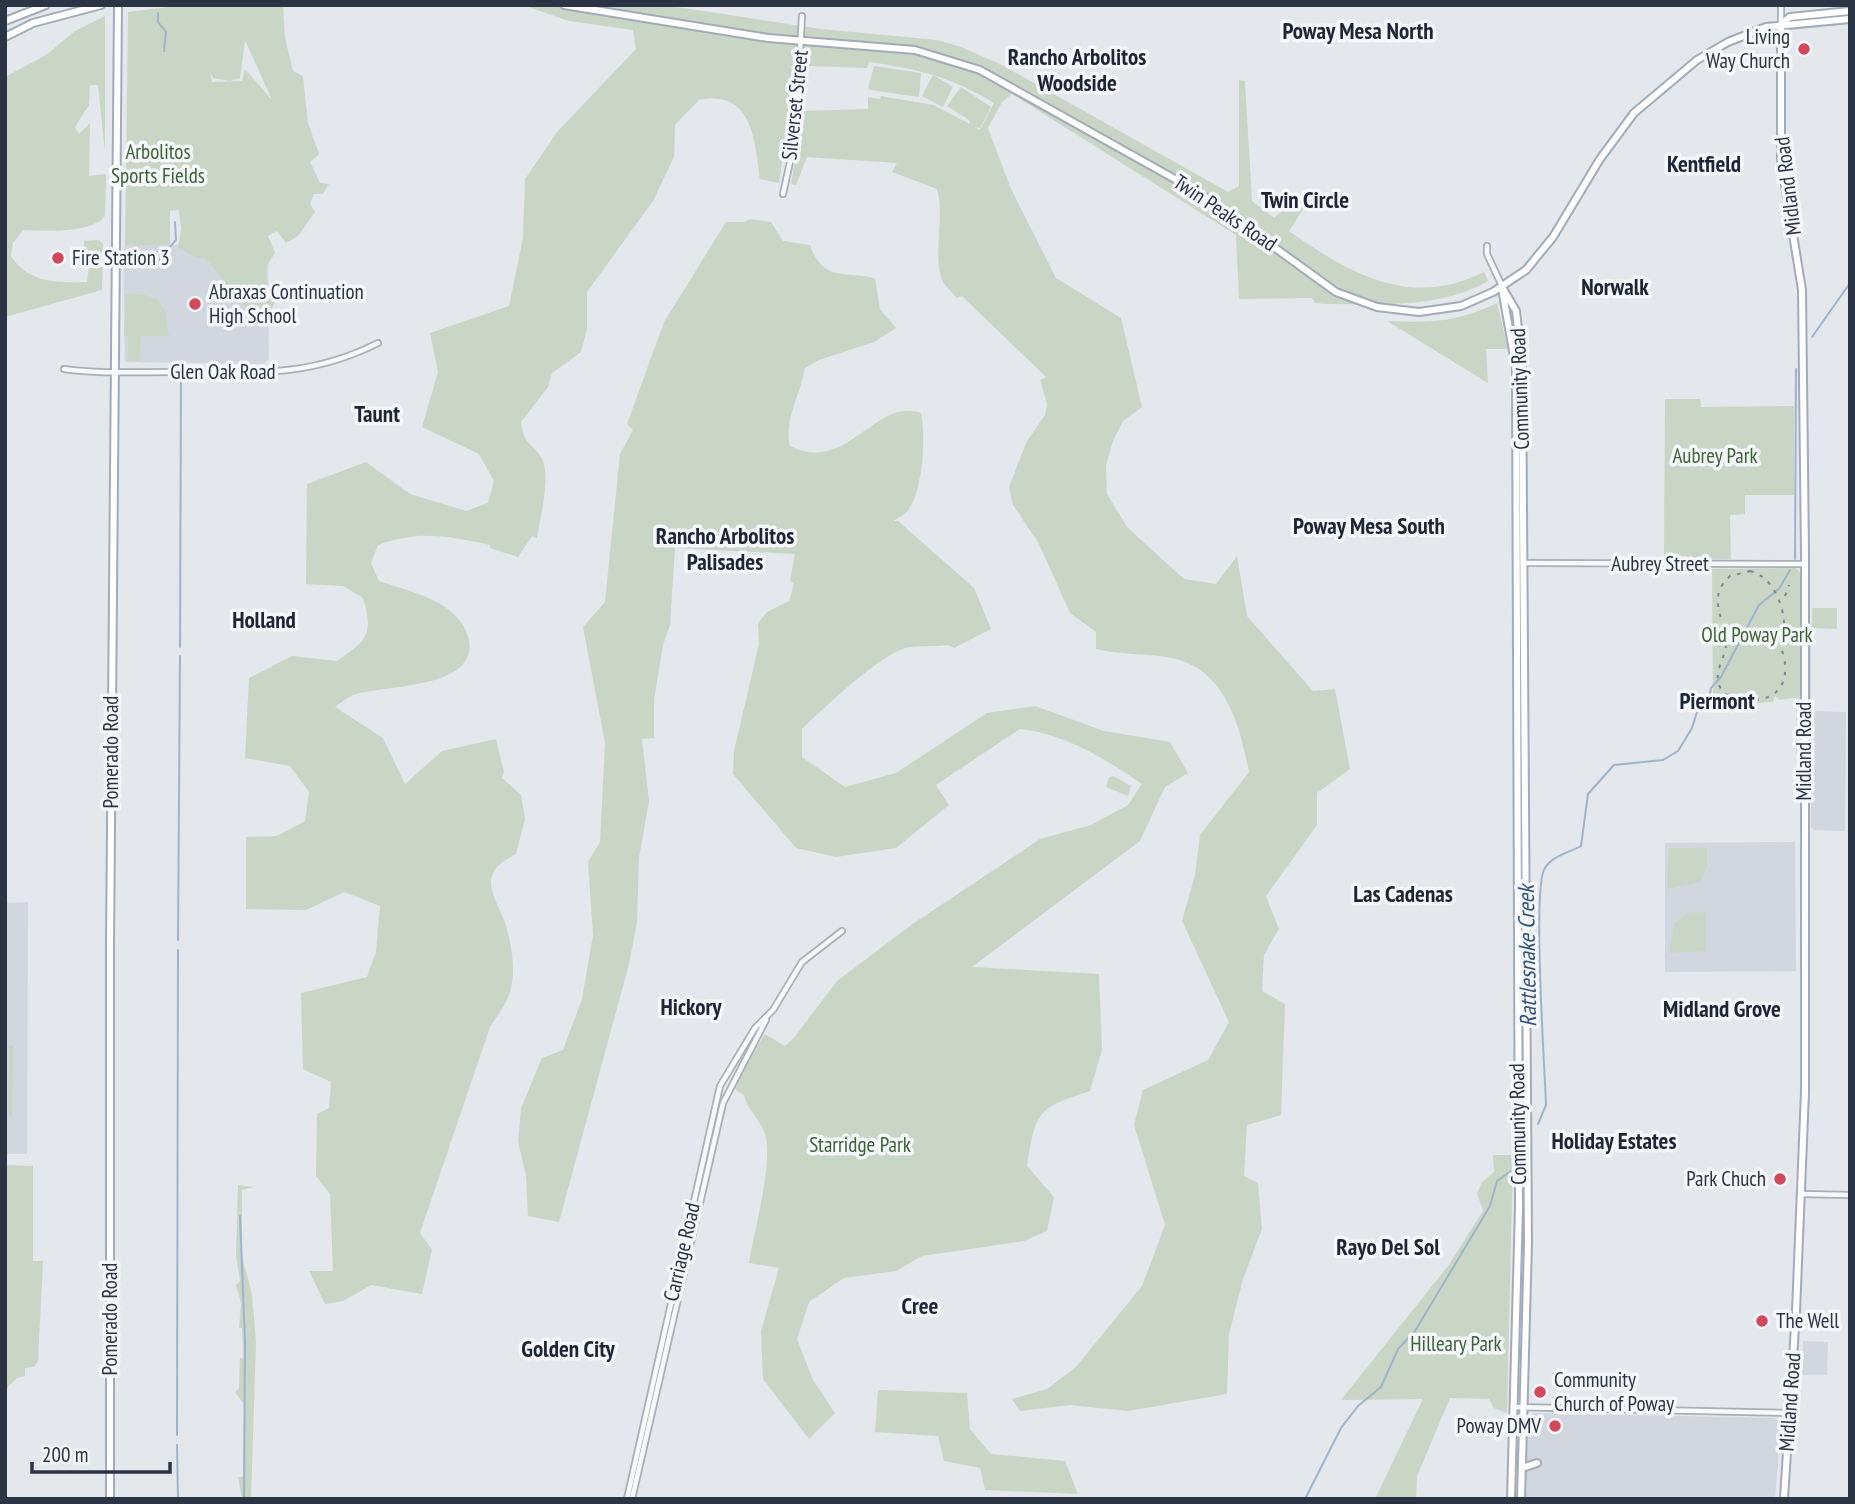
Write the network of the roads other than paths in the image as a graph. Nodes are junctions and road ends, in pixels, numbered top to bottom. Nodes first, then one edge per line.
1 (46, 5) edge
2 (101, 5) edge
3 (118, 5) edge
4 (564, 5) edge
5 (1781, 5) edge
6 (1850, 10) edge
7 (802, 16) dead end
8 (1850, 19) edge
9 (5, 21) edge
10 (1781, 23) junction
11 (5, 37) edge
12 (802, 42) junction
13 (783, 194) dead end
14 (1487, 246) dead end
15 (1502, 287) junction
16 (378, 343) dead end
17 (64, 369) dead end
18 (113, 372) junction
19 (1519, 563) junction
20 (1805, 564) junction
21 (1524, 808) junction
22 (1516, 857) junction
23 (1524, 895) junction
24 (842, 931) dead end
25 (766, 1019) junction
26 (740, 1051) junction
27 (748, 1055) junction
28 (718, 1114) junction
29 (1518, 1145) junction
30 (1518, 1164) junction
31 (1527, 1173) junction
32 (1527, 1193) junction
33 (1802, 1194) junction
34 (1850, 1195) edge
35 (1519, 1208) junction
36 (1518, 1243) junction
37 (1528, 1243) junction
38 (1527, 1271) junction
39 (1515, 1407) junction
40 (1523, 1407) junction
41 (1790, 1413) junction
42 (639, 1450) junction
43 (1537, 1463) dead end
44 (1522, 1468) junction
45 (110, 1499) edge
46 (627, 1499) edge
47 (632, 1499) edge
48 (1513, 1499) edge
49 (1521, 1499) edge
50 (1784, 1499) edge

1 - 9 main road
2 - 11 main road
3 - 18 main road, Pomerado Road
4 - 12 main road, Twin Peaks Road
5 - 10 street, Midland Road
6 - 10 main road, Twin Peaks Road
7 - 12 street, Silverset Street
8 - 10 main road, Twin Peaks Road
10 - 15 main road, Twin Peaks Road
10 - 20 main road, Midland Road
12 - 13 street, Silverset Street
12 - 15 main road, Twin Peaks Road
14 - 15 street
15 - 19 main road, Community Road
16 - 18 street, Glen Oak Road
17 - 18 street, Glen Oak Road
18 - 45 main road, Pomerado Road
19 - 20 street, Aubrey Street
19 - 21 main road, Community Road
19 - 22 main road, Community Road
20 - 33 main road, Midland Road
21 - 22 main road
21 - 23 main road, Community Road
22 - 23 main road
22 - 29 main road, Community Road
23 - 31 main road, Community Road
24 - 25 street, Carriage Road
25 - 26 street, Carriage Road
25 - 27 street, Carriage Road
26 - 27 street
26 - 28 street, Carriage Road
27 - 28 street, Carriage Road
28 - 42 street, Carriage Road
29 - 30 main road, Community Road
29 - 31 main road
30 - 32 main road
30 - 35 main road, Community Road
31 - 32 main road, Community Road
32 - 37 main road, Community Road
33 - 34 street
33 - 41 main road, Midland Road
35 - 36 main road, Community Road
35 - 37 main road
36 - 38 main road
36 - 39 main road, Community Road
37 - 38 main road, Community Road
38 - 40 main road, Community Road
39 - 40 street
39 - 48 main road, Community Road
40 - 41 street
40 - 44 main road, Community Road
41 - 50 main road, Midland Road
42 - 46 street, Carriage Road
42 - 47 street, Carriage Road
43 - 44 main road
44 - 49 main road, Community Road

